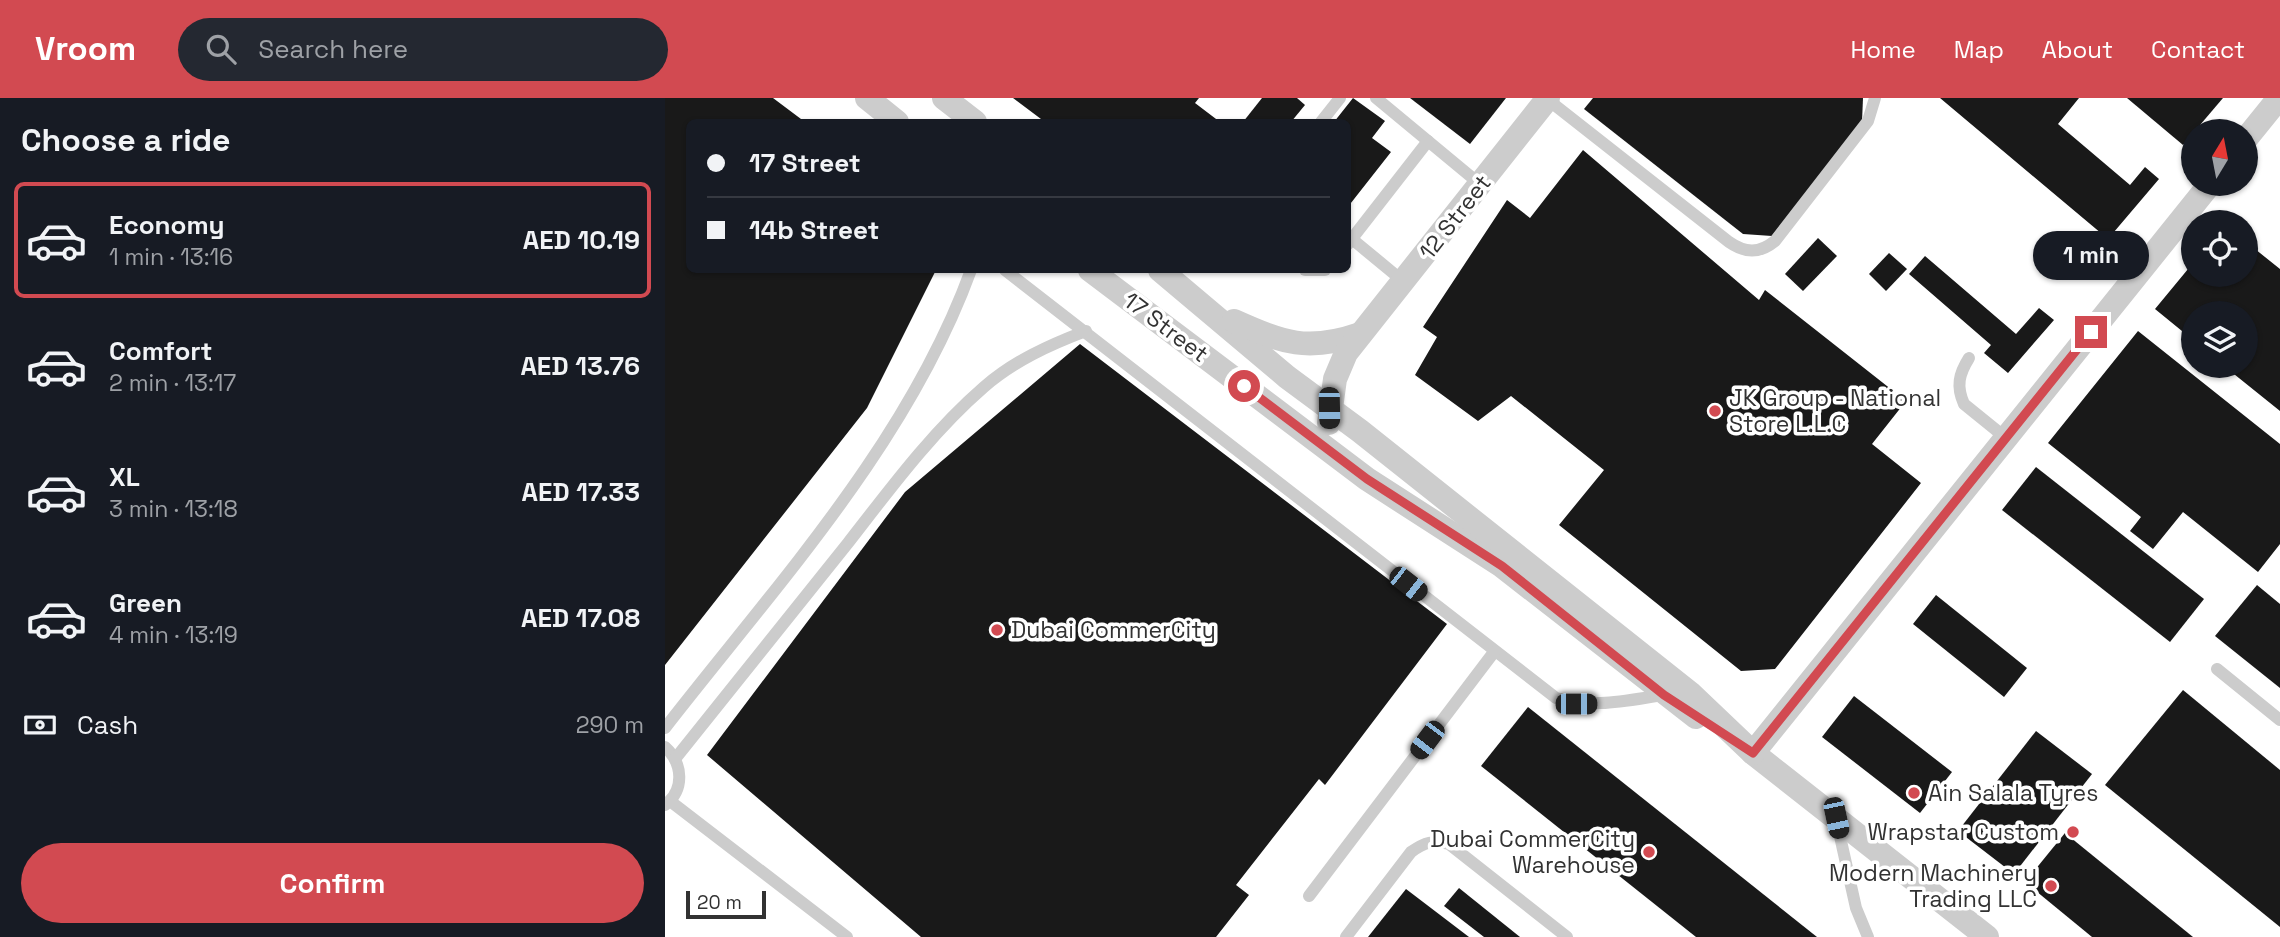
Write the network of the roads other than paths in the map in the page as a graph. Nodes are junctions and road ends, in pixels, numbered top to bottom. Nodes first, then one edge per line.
1 (867, 98) edge
2 (944, 98) edge
3 (1341, 98) edge
4 (1376, 98) edge
5 (1875, 98) edge
6 (2279, 98) edge
7 (1548, 99) edge
8 (893, 119) edge
9 (971, 119) edge
10 (1324, 119) edge
11 (2258, 124) edge
12 (1428, 141) junction
13 (1481, 185) junction
14 (2200, 196) edge
15 (1351, 241) edge
16 (1351, 243) edge
17 (970, 273) edge
18 (1009, 273) edge
19 (1094, 273) edge
20 (1164, 273) edge
21 (1404, 282) junction
22 (1209, 310) junction
23 (1086, 331) junction
24 (1360, 334) junction
25 (1969, 358) dead end
26 (1329, 408) junction
27 (2006, 438) junction
28 (1333, 454) junction
29 (1494, 652) junction
30 (2217, 669) dead end
31 (1664, 695) junction
32 (2280, 720) edge
33 (665, 727) edge
34 (665, 747) edge
35 (1753, 753) junction
36 (675, 759) junction
37 (668, 803) edge
38 (1836, 818) junction
39 (1309, 896) dead end
40 (847, 937) edge
41 (1346, 937) edge
42 (1567, 937) edge
43 (1868, 937) edge
44 (1987, 937) edge

1 - 8 street
2 - 9 street
3 - 10 lane
4 - 12 lane
5 - 7 lane
6 - 11 street
7 - 13 street, 12 Street
12 - 13 lane
12 - 15 lane
13 - 21 street, 12 Street
14 - 27 street
16 - 21 lane
17 - 33 lane
18 - 23 lane
19 - 28 street, 17 Street
20 - 22 street, 17 Street
21 - 24 street, 12 Street
22 - 24 street
22 - 26 street, 17 Street
23 - 29 lane
23 - 36 lane
24 - 26 street, 12 Street
25 - 27 lane
26 - 28 street, 12 Street
26 - 35 street, 17 Street
27 - 35 street
28 - 31 street, 17 Street
29 - 31 lane
29 - 39 lane
30 - 32 lane
31 - 35 street, 17 Street
34 - 36 lane
35 - 38 street, 17 Street
36 - 37 lane
37 - 40 lane
38 - 43 lane
38 - 44 street, 17 Street
41 - 42 lane

